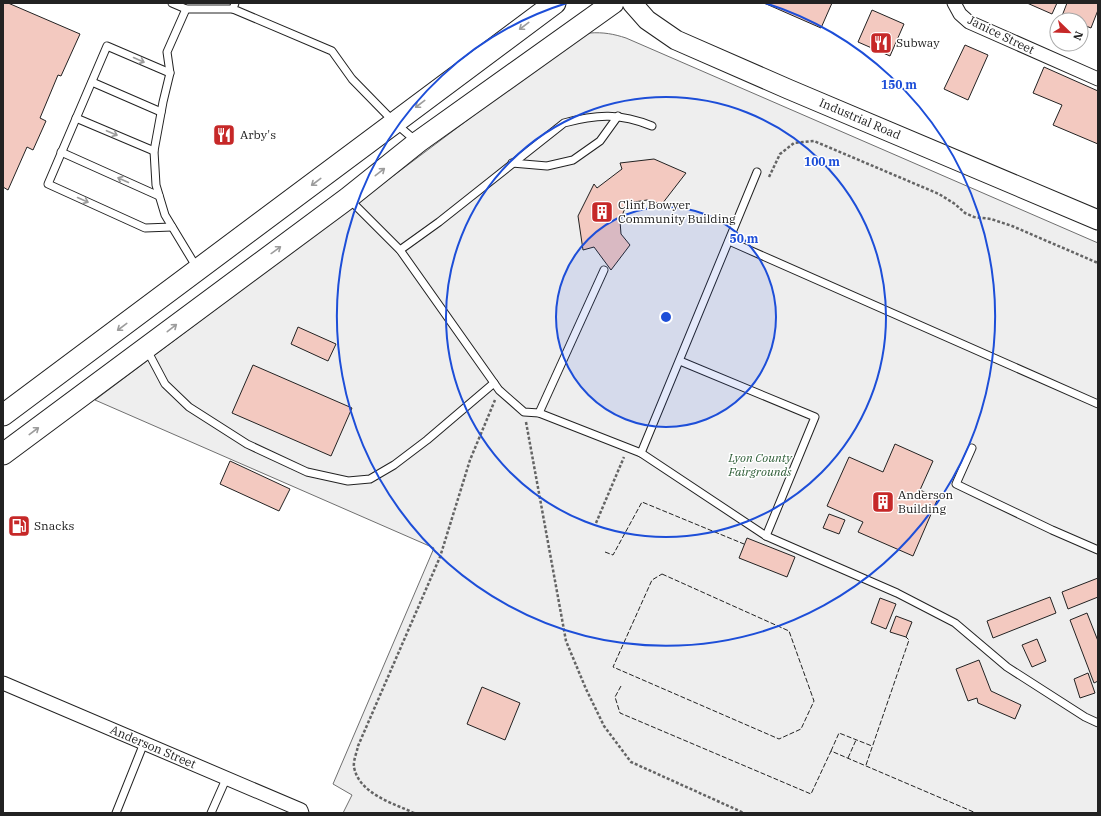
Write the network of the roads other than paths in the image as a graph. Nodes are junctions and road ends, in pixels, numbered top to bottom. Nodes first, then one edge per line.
1 (172, 3) edge
2 (555, 3) edge
3 (613, 3) edge
4 (632, 3) edge
5 (954, 3) edge
6 (234, 6) edge
7 (186, 9) junction
8 (170, 73) junction
9 (1098, 79) edge
10 (92, 82) junction
11 (161, 112) junction
12 (618, 116) junction
13 (76, 118) junction
14 (395, 122) junction
15 (652, 126) dead end
16 (418, 142) junction
17 (154, 151) junction
18 (62, 152) junction
19 (512, 163) junction
20 (757, 172) dead end
21 (159, 196) junction
22 (348, 198) junction
23 (1098, 220) edge
24 (172, 227) junction
25 (729, 241) junction
26 (400, 250) junction
27 (198, 270) junction
28 (604, 270) dead end
29 (146, 348) junction
30 (680, 361) junction
31 (494, 383) junction
32 (1098, 404) edge
33 (539, 413) junction
34 (3, 415) edge
35 (972, 448) dead end
36 (641, 453) junction
37 (3, 454) edge
38 (766, 536) junction
39 (1098, 550) edge
40 (3, 683) edge
41 (1098, 723) edge
42 (144, 743) junction
43 (226, 779) junction
44 (116, 813) edge
45 (211, 813) edge
46 (302, 813) edge

1 - 7 lane
2 -> 14 main road
3 - 16 main road
4 - 23 main road, Industrial Road
5 - 9 street, Janice Street
6 - 7 lane
6 - 14 lane
7 - 8 lane
10 -> 8 lane
8 - 11 lane
10 - 11 lane
10 - 13 lane
11 - 17 lane
12 - 15 lane
12 - 19 lane
12 - 19 lane
13 -> 17 lane
13 - 18 lane
14 - 16 lane
14 -> 27 main road
22 -> 16 main road
17 - 21 lane
21 -> 18 lane
18 -> 24 lane
19 - 26 lane
20 - 25 lane
21 - 24 lane
22 - 26 lane
29 -> 22 main road
24 - 27 lane
25 - 30 lane
25 - 32 lane
26 - 31 lane
27 -> 34 main road
28 - 33 lane
29 - 31 lane
37 -> 29 main road
30 - 36 lane
30 - 38 lane
31 - 33 lane
33 - 36 lane
35 - 39 lane
36 - 38 lane
38 - 41 lane
40 - 42 street, Anderson Street
42 - 43 street, Anderson Street
42 - 44 lane
43 - 45 lane
43 - 46 street, Anderson Street

